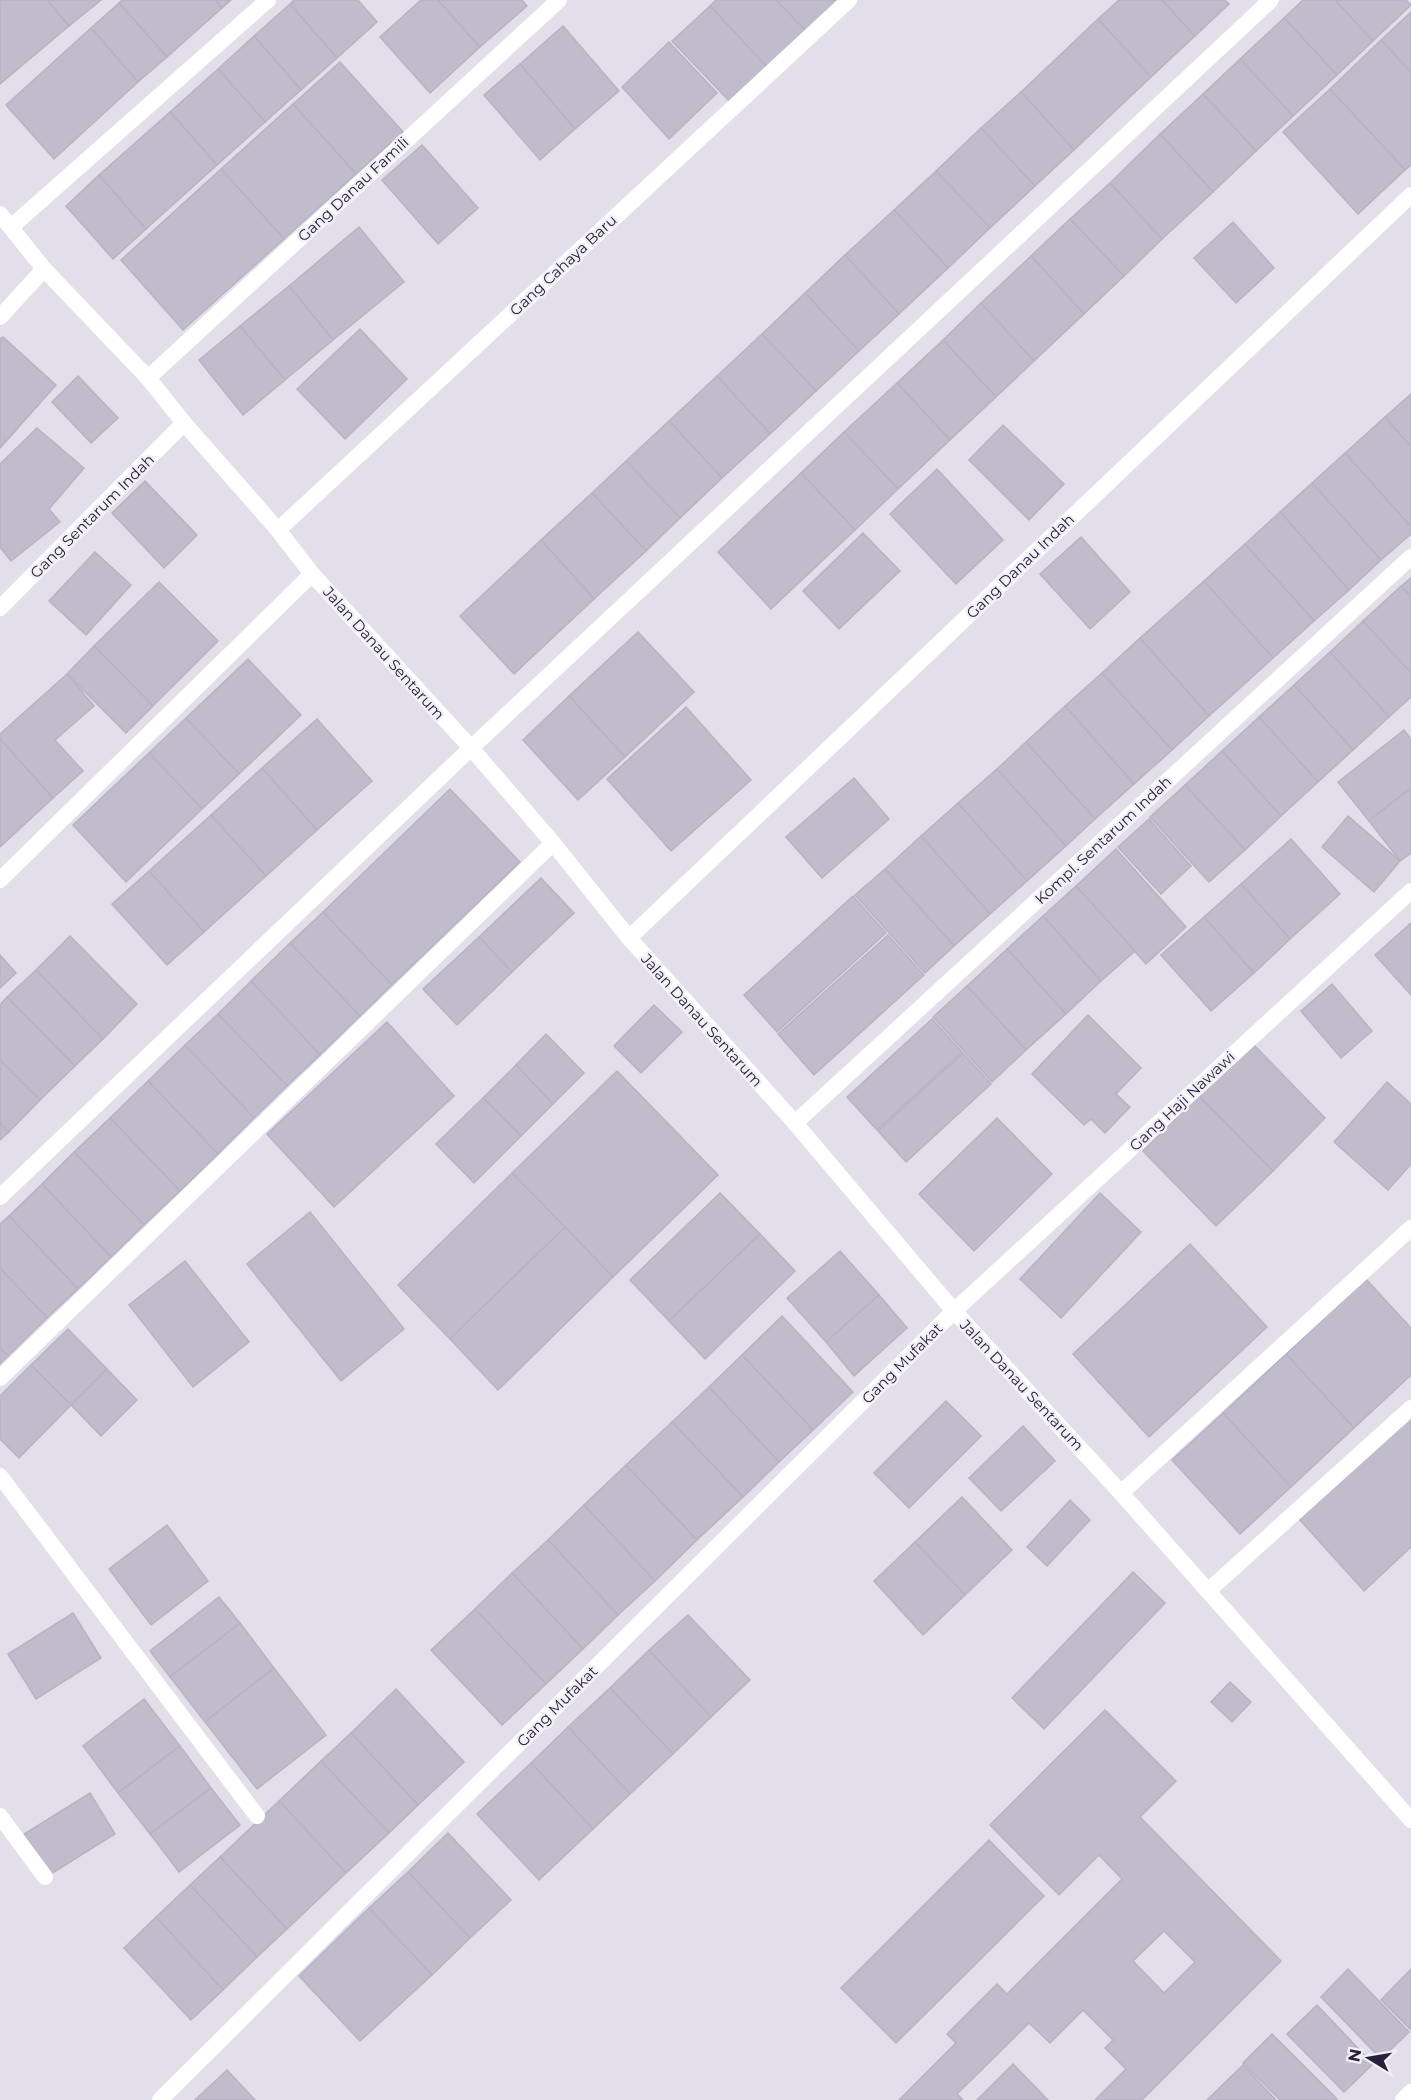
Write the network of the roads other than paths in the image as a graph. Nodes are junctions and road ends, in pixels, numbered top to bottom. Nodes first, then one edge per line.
1 (268, 0) edge
2 (559, 0) edge
3 (849, 0) edge
4 (1271, 0) edge
5 (1411, 195) edge
6 (6, 221) edge
7 (44, 269) junction
8 (0, 317) edge
9 (148, 378) junction
10 (184, 423) junction
11 (278, 530) junction
12 (1411, 557) edge
13 (312, 574) junction
14 (0, 608) edge
15 (471, 748) junction
16 (553, 843) junction
17 (0, 880) edge
18 (1411, 891) edge
19 (629, 938) junction
20 (795, 1123) junction
21 (0, 1197) edge
22 (1411, 1228) edge
23 (954, 1311) junction
24 (0, 1378) edge
25 (1411, 1408) edge
26 (0, 1476) edge
27 (1121, 1493) junction
28 (1208, 1591) junction
29 (0, 1816) edge
30 (257, 1816) dead end
31 (1411, 1820) edge
32 (45, 1876) dead end
33 (1411, 2092) edge
34 (160, 2100) edge
35 (1403, 2100) edge

1 - 6 street
2 - 9 street, Gang Danau Famili
3 - 11 street, Gang Cahaya Baru
4 - 15 street
5 - 19 street, Gang Danau Indah
6 - 7 street, Jalan Danau Sentarum
7 - 8 street
7 - 9 street, Jalan Danau Sentarum
9 - 10 street, Jalan Danau Sentarum
10 - 11 street, Jalan Danau Sentarum
10 - 14 street, Gang Sentarum Indah
11 - 13 street, Jalan Danau Sentarum
12 - 20 street, Kompl. Sentarum Indah
13 - 15 street, Jalan Danau Sentarum
13 - 17 street
15 - 16 street, Jalan Danau Sentarum
15 - 21 street
16 - 19 street, Jalan Danau Sentarum
16 - 24 street
18 - 23 street, Gang Haji Nawawi
19 - 20 street, Jalan Danau Sentarum
20 - 23 street, Jalan Danau Sentarum
22 - 27 street
23 - 27 street, Jalan Danau Sentarum
23 - 34 street, Gang Mufakat
25 - 28 street
26 - 30 street
27 - 28 street, Jalan Danau Sentarum
28 - 31 street, Jalan Danau Sentarum
29 - 32 street
33 - 35 street

